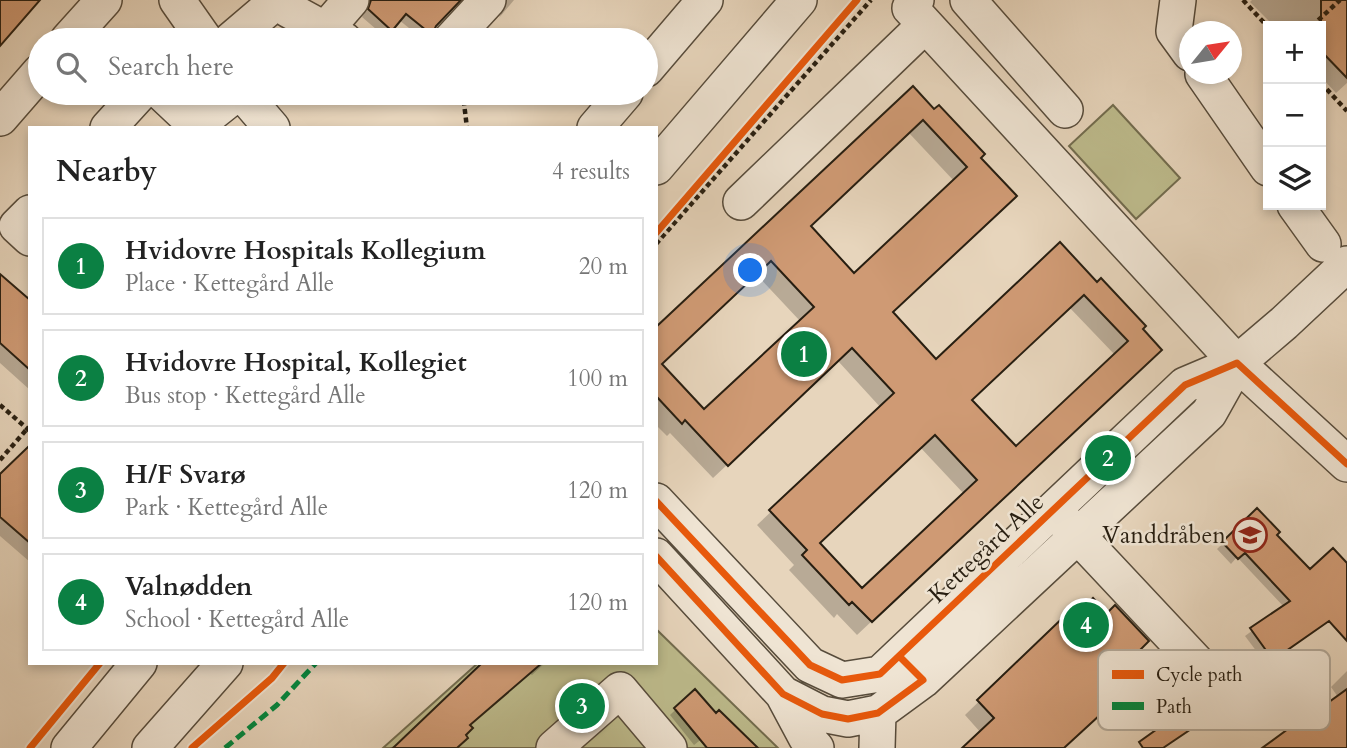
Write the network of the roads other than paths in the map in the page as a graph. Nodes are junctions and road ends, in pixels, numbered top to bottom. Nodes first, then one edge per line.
1 (104, 0) edge
2 (177, 0) edge
3 (279, 0) edge
4 (351, 0) edge
5 (488, 0) edge
6 (705, 0) edge
7 (799, 0) edge
8 (968, 0) edge
9 (1178, 0) edge
10 (917, 11) edge
11 (79, 28) edge
12 (197, 28) edge
13 (245, 28) edge
14 (322, 28) edge
15 (338, 28) edge
16 (462, 28) edge
17 (1179, 38) edge
18 (658, 55) edge
19 (1210, 84) edge
20 (28, 86) edge
21 (129, 105) edge
22 (174, 105) edge
23 (222, 105) edge
24 (252, 105) edge
25 (615, 105) edge
26 (1065, 110) dead end
27 (0, 118) edge
28 (110, 126) edge
29 (195, 126) edge
30 (270, 126) edge
31 (597, 126) edge
32 (1263, 161) edge
33 (658, 165) edge
34 (741, 202) dead end
35 (1299, 210) edge
36 (28, 215) edge
37 (28, 236) edge
38 (1335, 254) edge
39 (1237, 363) junction
40 (1347, 464) edge
41 (658, 503) edge
42 (1053, 510) junction
43 (1077, 536) junction
44 (658, 558) edge
45 (1185, 650) edge
46 (137, 665) edge
47 (223, 665) edge
48 (783, 694) junction
49 (878, 713) junction
50 (68, 748) edge
51 (150, 748) edge
52 (554, 748) edge
53 (669, 748) edge
54 (816, 748) edge
55 (877, 748) edge

1 - 11 street
2 - 12 street
3 - 13 street
3 - 14 street
4 - 15 street
5 - 16 street
6 - 18 street
7 - 33 street
8 - 26 street
9 - 17 street
10 - 34 street
10 - 39 street
19 - 32 street
20 - 27 street
21 - 28 street
22 - 29 street
23 - 29 street
24 - 30 street
25 - 31 street
35 - 38 street
36 - 37 street
38 - 39 street
39 - 40 street
39 - 42 street, Kettegård Alle
39 - 43 street
41 - 42 street, Kettegård Alle
42 - 43 street
43 - 45 street
43 - 49 street
44 - 48 street
46 - 50 street
47 - 51 street
48 - 49 street
48 - 54 street
49 - 55 street
52 - 53 street

